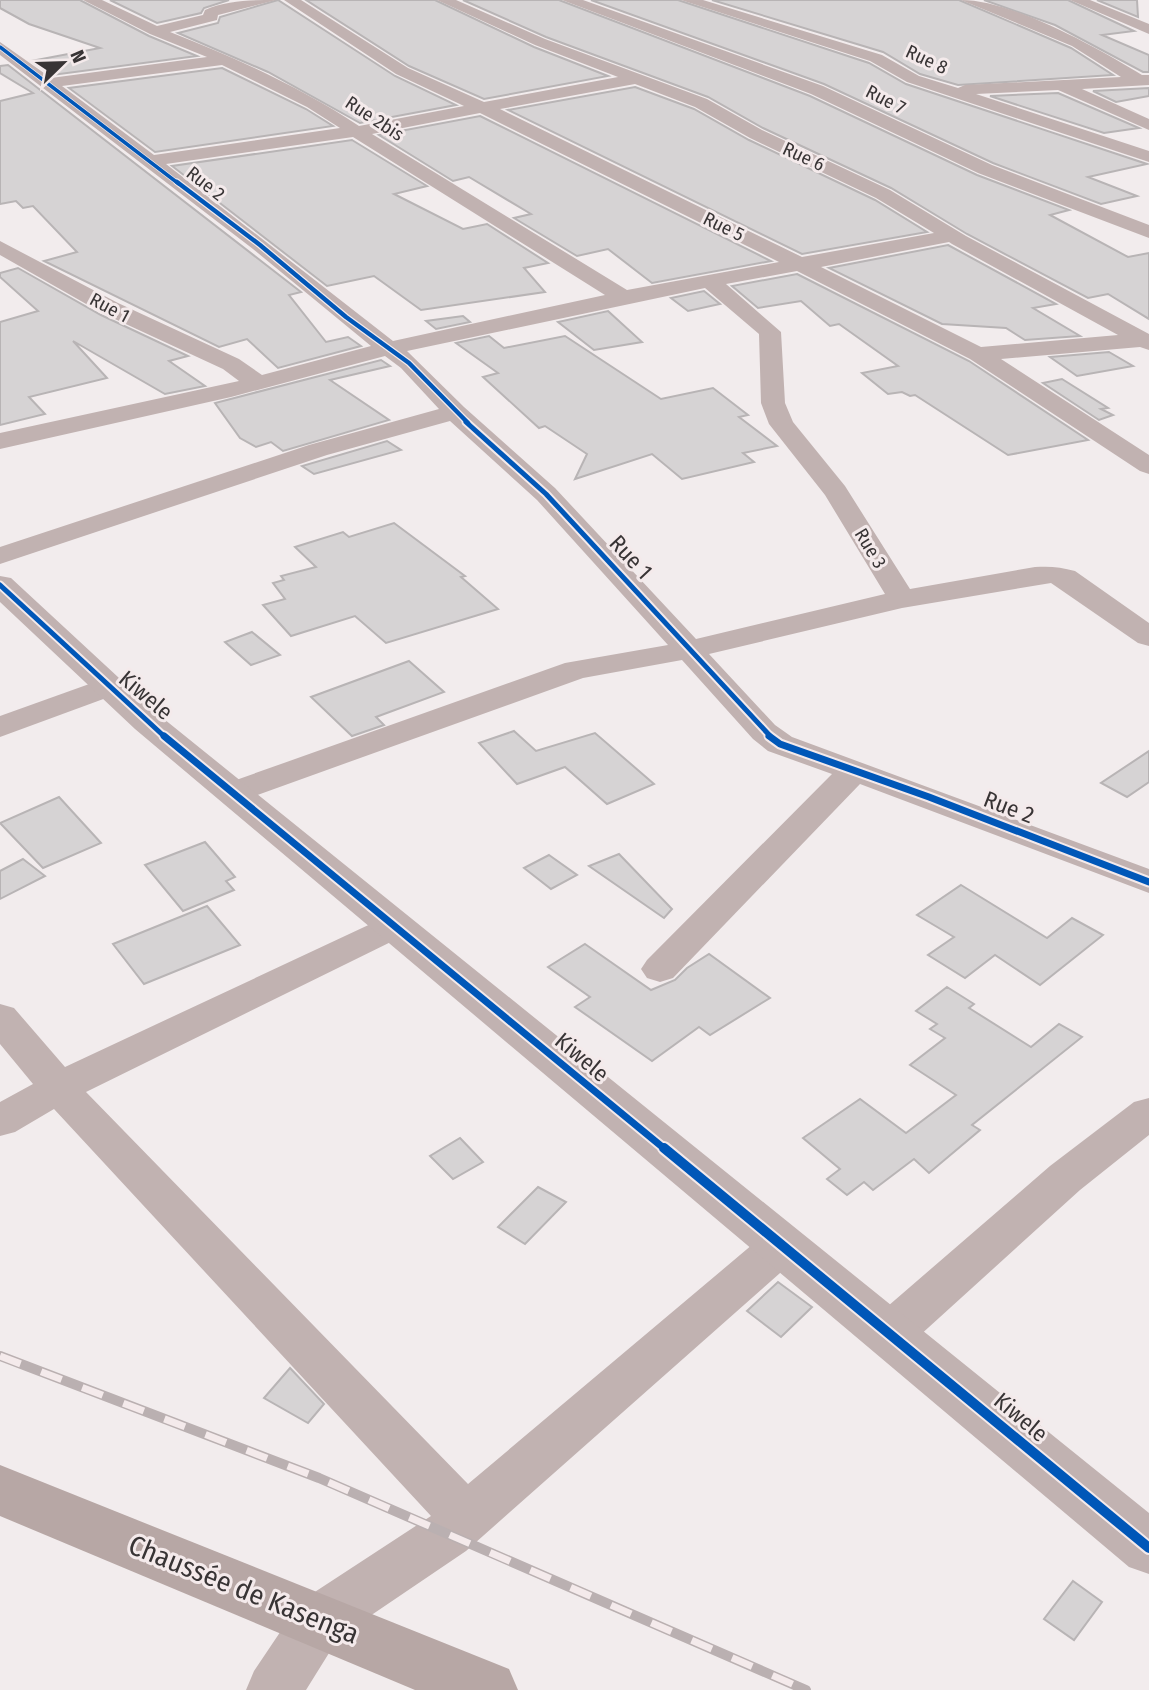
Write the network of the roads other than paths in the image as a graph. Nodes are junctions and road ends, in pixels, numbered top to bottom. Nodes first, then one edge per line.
1 (90, 0) edge
2 (264, 0) edge
3 (291, 0) edge
4 (444, 0) edge
5 (569, 0) edge
6 (688, 0) edge
7 (968, 0) edge
8 (1077, 0) edge
9 (1149, 29) edge
10 (155, 31) junction
11 (0, 47) edge
12 (225, 60) junction
13 (639, 78) junction
14 (1145, 81) edge
15 (51, 83) junction
16 (1062, 86) junction
17 (951, 92) junction
18 (482, 108) junction
19 (1149, 125) edge
20 (359, 131) junction
21 (1149, 157) edge
22 (152, 161) junction
23 (1149, 232) edge
24 (951, 236) junction
25 (0, 247) edge
26 (801, 264) junction
27 (709, 281) junction
28 (624, 296) junction
29 (1147, 341) edge
30 (390, 348) junction
31 (978, 354) junction
32 (258, 383) junction
33 (455, 412) junction
34 (0, 441) edge
35 (1149, 466) edge
36 (0, 556) edge
37 (0, 585) edge
38 (902, 599) junction
39 (1149, 637) edge
40 (689, 650) junction
41 (106, 687) junction
42 (0, 727) edge
43 (855, 770) junction
44 (234, 792) junction
45 (1149, 882) edge
46 (393, 926) junction
47 (660, 969) dead end
48 (0, 1018) edge
49 (58, 1088) junction
50 (1149, 1113) edge
51 (0, 1121) edge
52 (781, 1246) junction
53 (890, 1333) junction
54 (0, 1490) edge
55 (467, 1518) junction
56 (1149, 1548) edge
57 (320, 1619) junction
58 (274, 1690) edge
59 (487, 1690) edge

1 - 10 street, Rue 2bis
2 - 10 street
3 - 18 street, Rue 5
4 - 13 street, Rue 6
5 - 23 street, Rue 7
6 - 17 street, Rue 8
7 - 14 street
8 - 9 street
10 - 12 street, Rue 2bis
11 - 15 street, Rue 2
12 - 15 street
12 - 20 street, Rue 2bis
13 - 18 street
13 - 24 street, Rue 6
14 - 16 street
15 - 22 street, Rue 2
16 - 17 street
16 - 19 street
17 - 21 street, Rue 8
18 - 20 street
18 - 26 street, Rue 5
20 - 22 street
20 - 28 street, Rue 2bis
22 - 30 street, Rue 2
24 - 26 street
24 - 29 street, Rue 6
25 - 32 street, Rue 1
26 - 27 street
26 - 31 street, Rue 5
27 - 28 street
27 - 38 street, Rue 3
28 - 30 street
29 - 31 street
30 - 32 street
30 - 33 street, Rue 1
31 - 35 street, Rue 5
32 - 34 street
33 - 36 street
33 - 40 street, Rue 1
37 - 41 street, Kiwele
38 - 39 street
38 - 40 street
40 - 43 street, Rue 1
40 - 44 street
41 - 42 street
41 - 44 street, Kiwele
43 - 45 street, Rue 2
43 - 47 street
44 - 46 street, Kiwele
46 - 49 street
46 - 52 street, Kiwele
48 - 49 street
49 - 51 street
49 - 55 street
50 - 53 street
52 - 53 street, Kiwele
52 - 55 street
53 - 56 street, Kiwele
54 - 57 main road, Chaussée de Kasenga
55 - 57 street
57 - 58 street
57 - 59 main road, Chaussée de Kasenga

